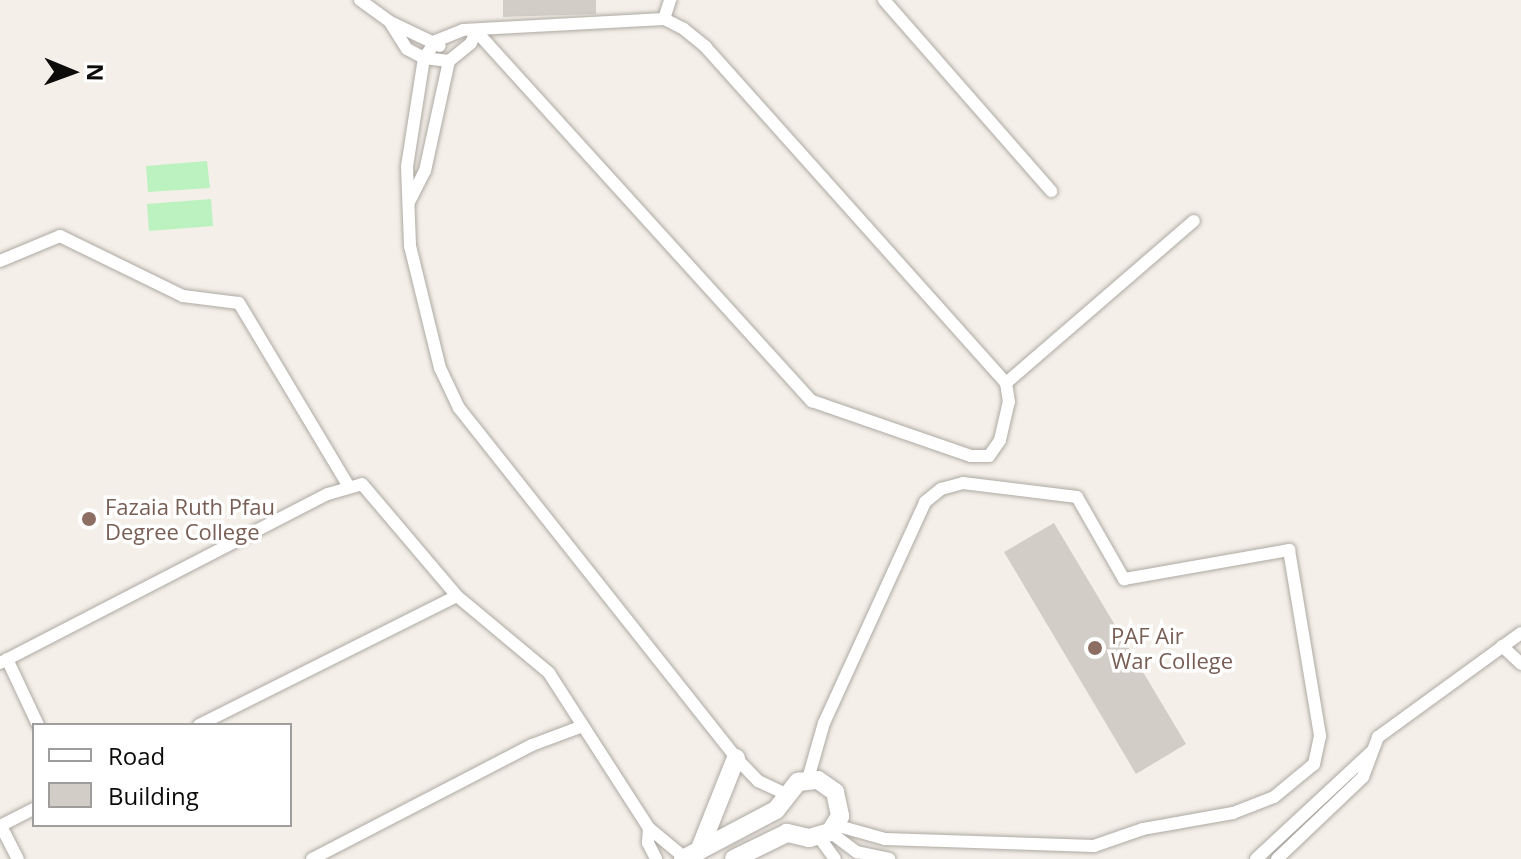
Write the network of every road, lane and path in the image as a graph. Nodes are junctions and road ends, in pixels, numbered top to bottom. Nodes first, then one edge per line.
1 (360, 0) edge
2 (670, 0) edge
3 (884, 0) edge
4 (664, 19) junction
5 (390, 22) junction
6 (476, 31) junction
7 (436, 41) junction
8 (424, 58) junction
9 (449, 61) junction
10 (1051, 191) dead end
11 (408, 203) junction
12 (1194, 221) dead end
13 (0, 261) edge
14 (1006, 383) junction
15 (349, 487) junction
16 (457, 596) junction
17 (1521, 633) edge
18 (1502, 646) junction
19 (3, 661) edge
20 (1521, 664) edge
21 (37, 723) edge
22 (203, 723) edge
23 (580, 727) junction
24 (1371, 752) junction
25 (736, 758) junction
26 (808, 779) junction
27 (786, 794) junction
28 (32, 810) edge
29 (0, 826) edge
30 (649, 828) junction
31 (828, 831) junction
32 (689, 856) edge
33 (18, 859) edge
34 (312, 859) edge
35 (656, 859) edge
36 (734, 859) edge
37 (835, 859) edge
38 (889, 859) edge
39 (1256, 859) edge
40 (1277, 859) edge

1 - 5 street
2 - 4 street
3 - 10 street
4 - 6 street
4 - 14 street
5 - 7 street
5 - 8 street
6 - 7 street
6 - 9 street
6 - 14 street
7 - 8 street
7 - 9 street
8 - 9 street
8 - 11 street
9 - 11 street
11 - 25 street
12 - 14 street
13 - 15 street
15 - 16 street
15 - 19 street
16 - 22 street
16 - 23 street
17 - 18 street
18 - 20 street
18 - 24 street
19 - 21 street
23 - 30 street
23 - 34 street
24 - 39 street
24 - 40 street
25 - 27 street
25 - 32 street
26 - 27 street
26 - 31 street
26 - 31 street
27 - 32 street
28 - 29 street
29 - 33 street
30 - 32 street
30 - 35 street
31 - 36 street
31 - 37 street
31 - 38 street

